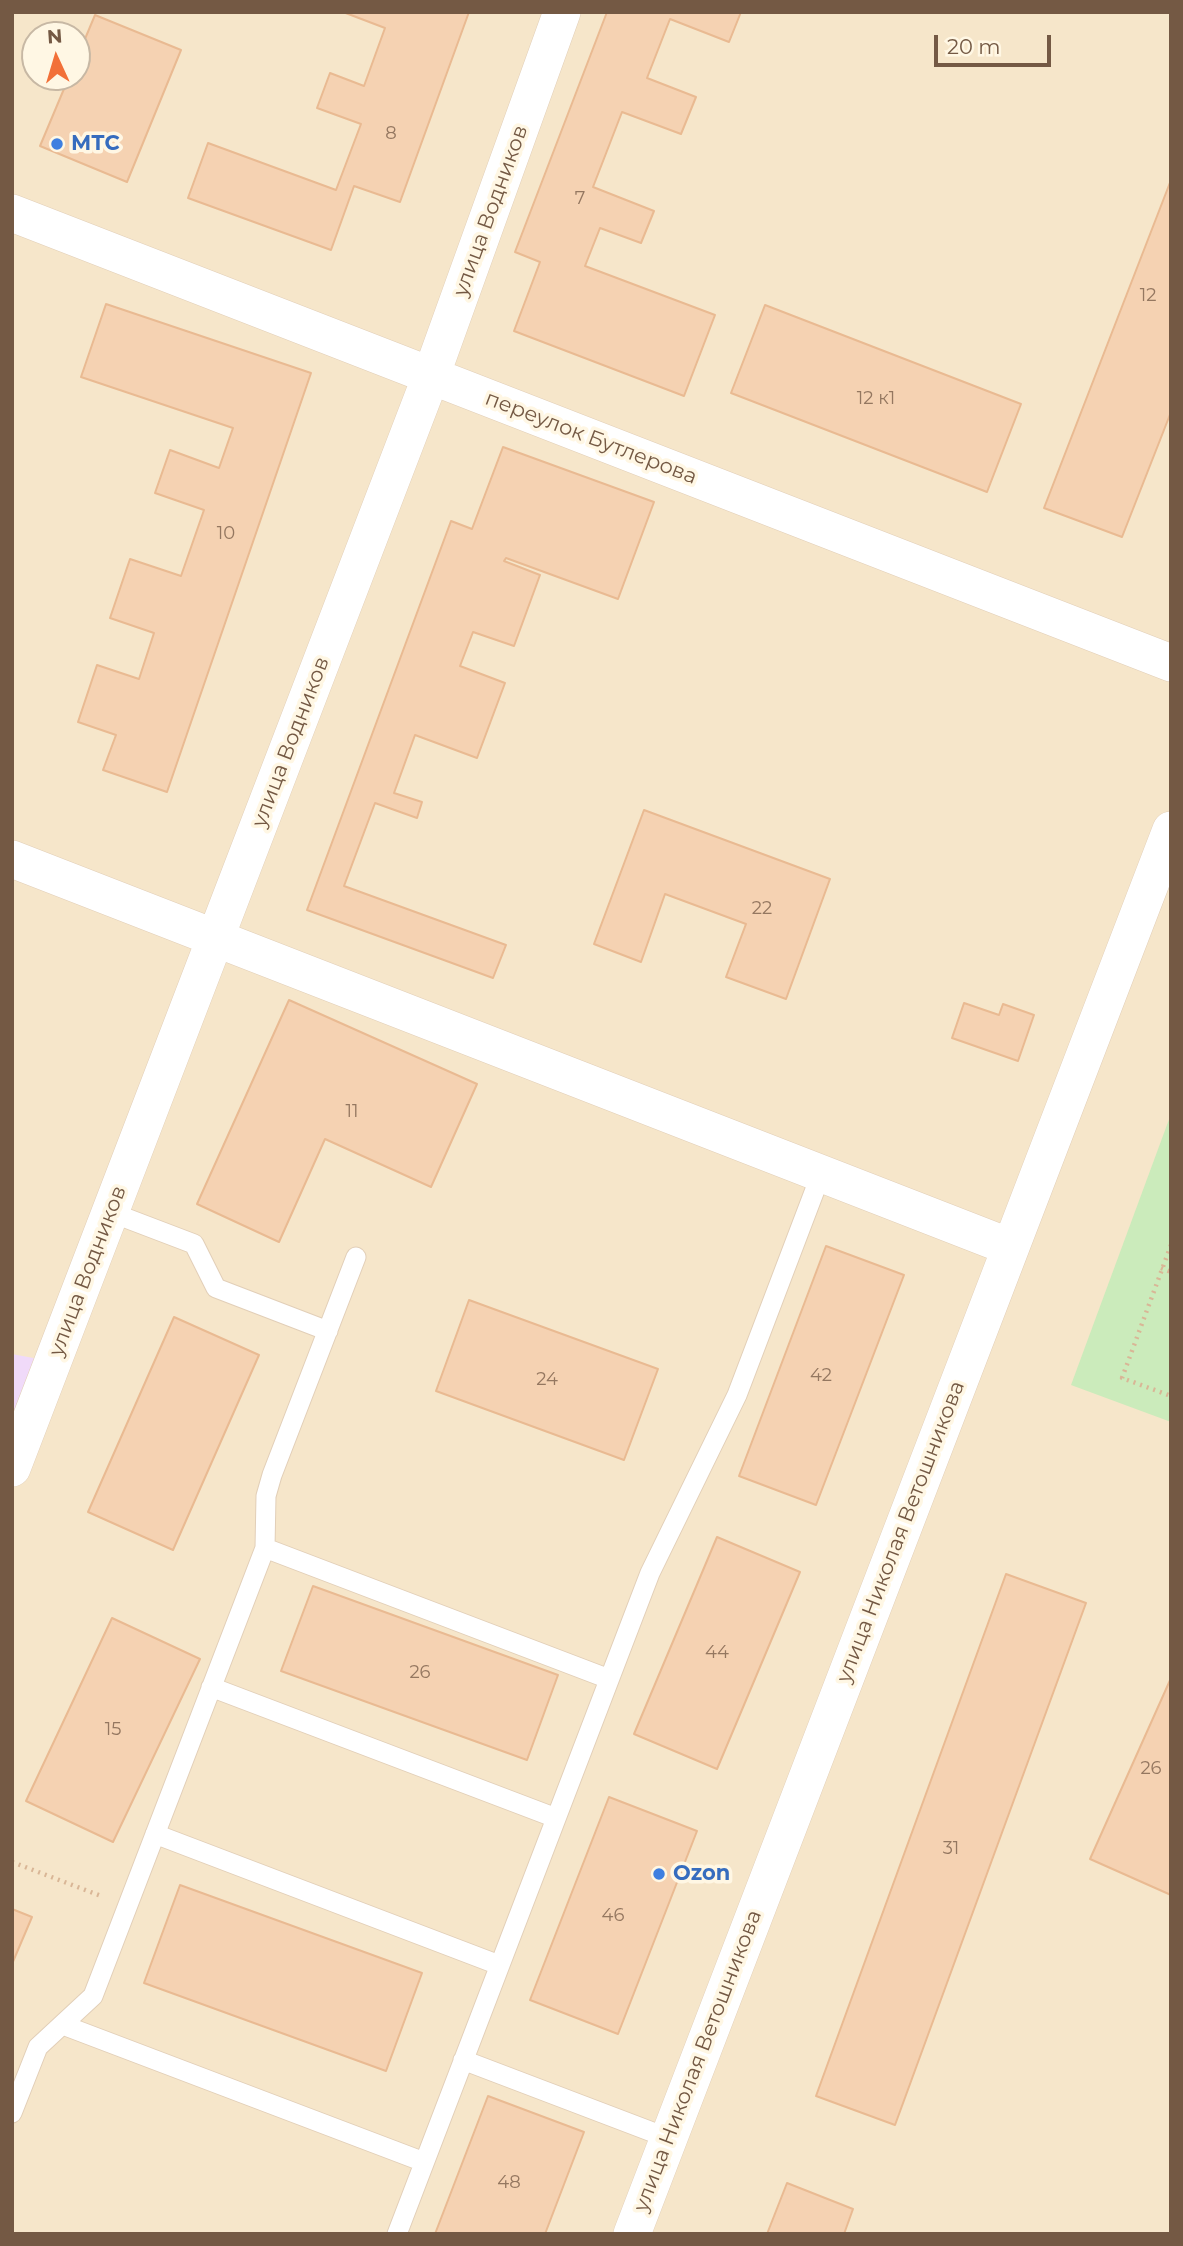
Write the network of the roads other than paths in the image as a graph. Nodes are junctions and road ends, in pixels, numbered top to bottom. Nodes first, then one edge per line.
1 (562, 12) edge
2 (12, 213) edge
3 (432, 376) junction
4 (1171, 663) edge
5 (1171, 830) edge
6 (12, 859) edge
7 (215, 938) junction
8 (821, 1174) junction
9 (110, 1212) junction
10 (1010, 1247) junction
11 (356, 1257) dead end
12 (328, 1331) junction
13 (12, 1468) edge
14 (265, 1548) junction
15 (609, 1679) junction
16 (211, 1687) junction
17 (556, 1818) junction
18 (155, 1834) junction
19 (499, 1965) junction
20 (63, 2025) junction
21 (463, 2060) junction
22 (12, 2113) edge
23 (668, 2138) junction
24 (424, 2162) junction
25 (397, 2234) edge
26 (632, 2234) edge

1 - 3 street, улица Водников
2 - 3 street, переулок Бутлерова
3 - 4 street, переулок Бутлерова
3 - 7 street, улица Водников
5 - 10 street, улица Николая Ветошникова
6 - 7 street
7 - 8 street
7 - 9 street, улица Водников
8 - 10 street
8 - 15 lane
9 - 12 lane
9 - 13 street, улица Водников
10 - 23 street, улица Николая Ветошникова
11 - 12 lane
12 - 14 lane
14 - 15 lane
14 - 16 lane
15 - 17 lane
16 - 17 lane
16 - 18 lane
17 - 19 lane
18 - 19 lane
18 - 20 lane
19 - 21 lane
20 - 22 lane
20 - 24 lane
21 - 23 lane
21 - 24 lane
23 - 26 street, улица Николая Ветошникова
24 - 25 lane

